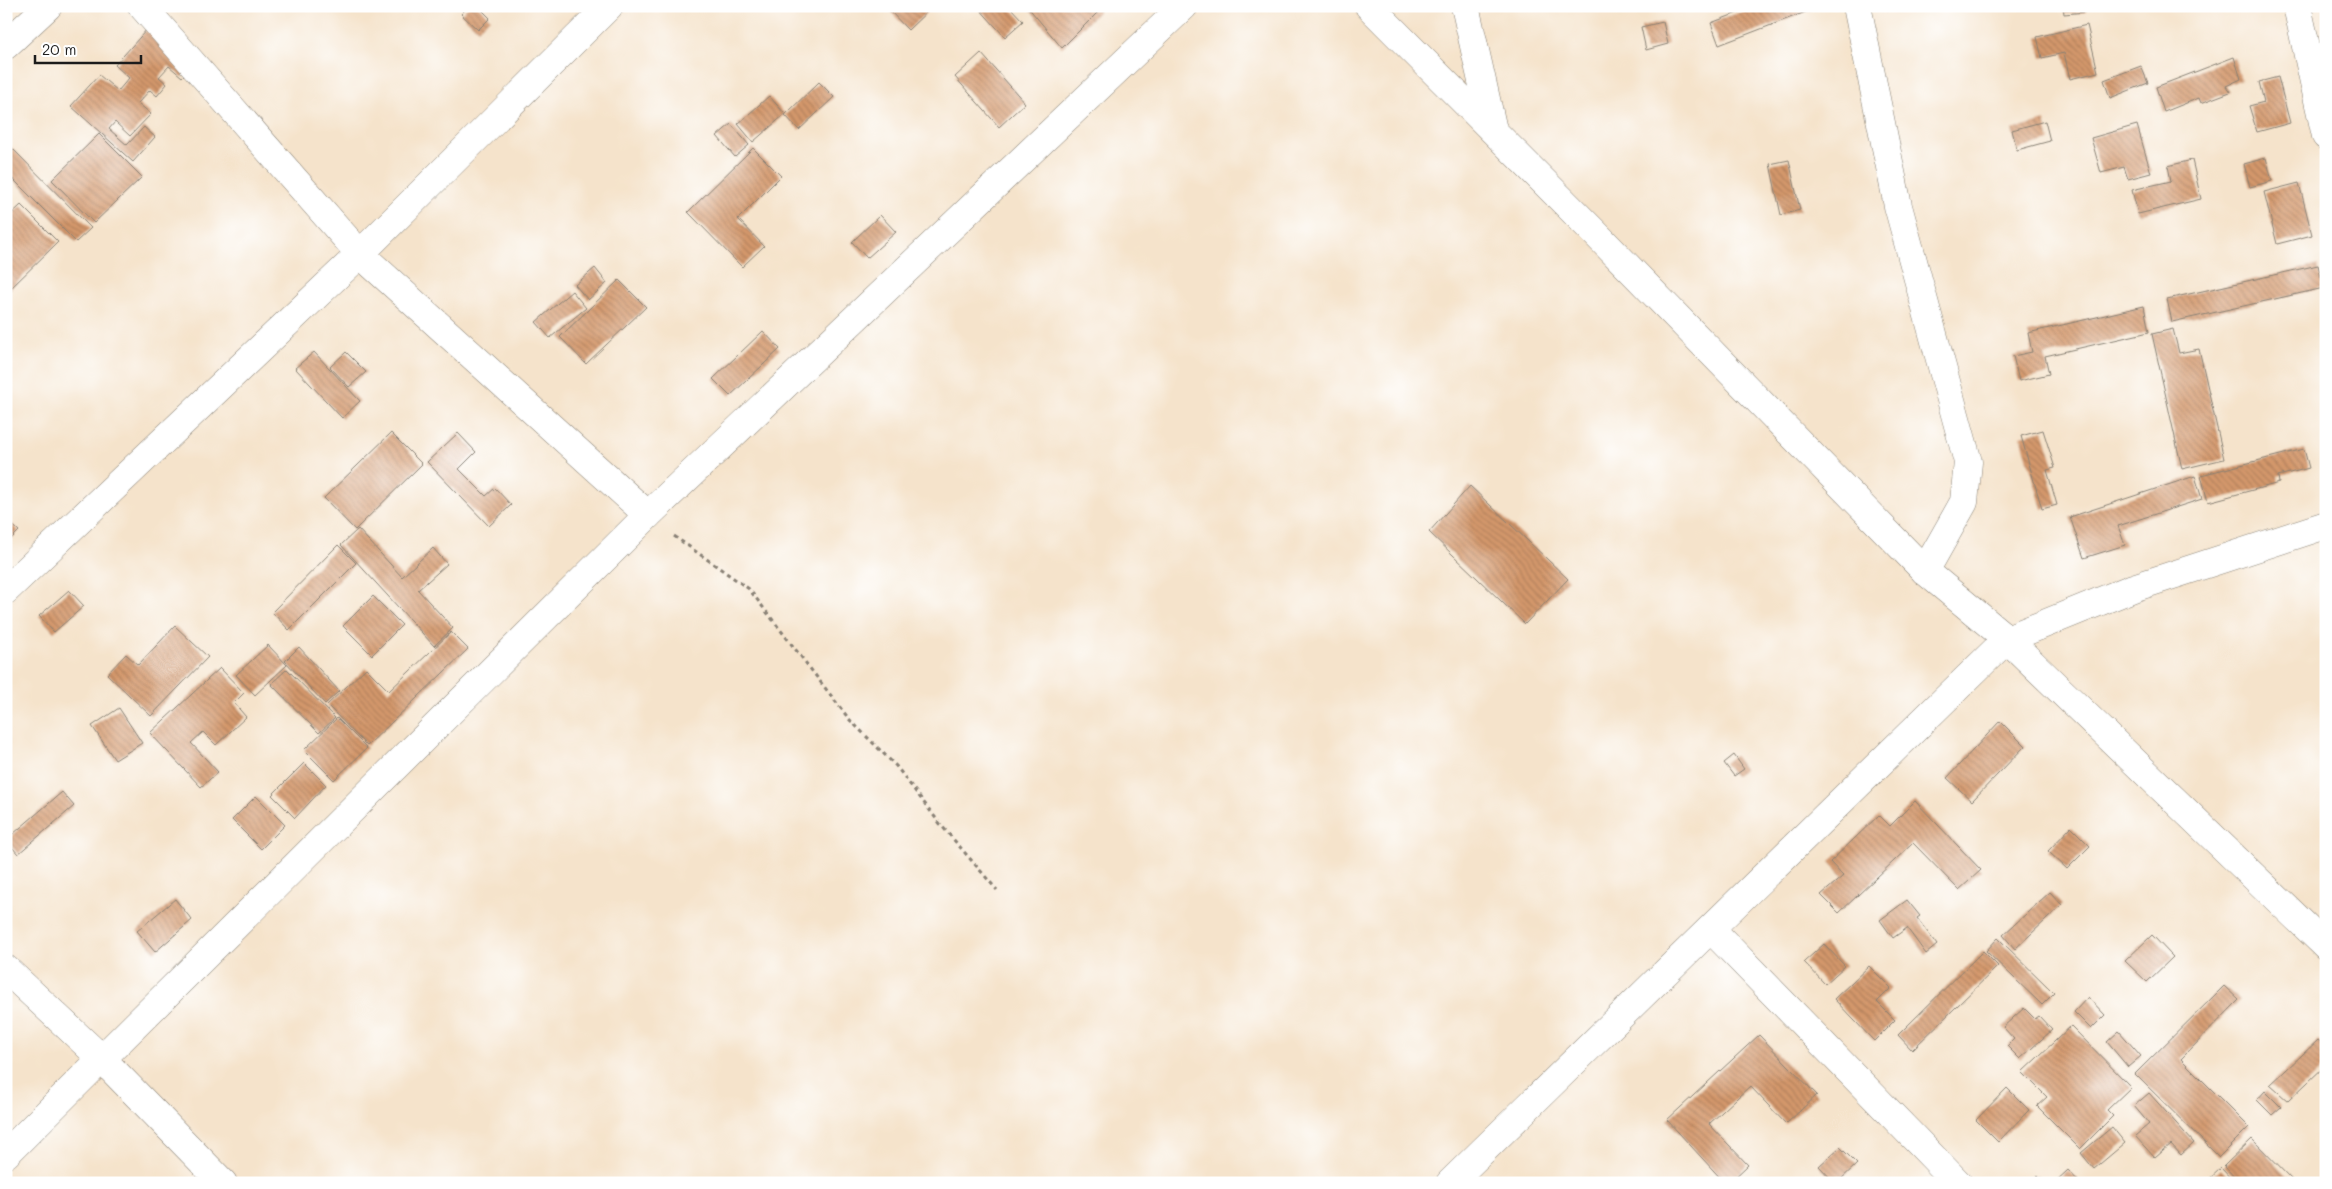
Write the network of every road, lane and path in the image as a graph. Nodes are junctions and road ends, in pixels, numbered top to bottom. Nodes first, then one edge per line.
1 (48, 6) edge
2 (142, 6) edge
3 (609, 6) edge
4 (1184, 6) edge
5 (1369, 6) edge
6 (1466, 6) edge
7 (1856, 6) edge
8 (2297, 6) edge
9 (6, 45) edge
10 (1493, 130) junction
11 (2326, 136) edge
12 (360, 254) junction
13 (648, 515) junction
14 (2326, 525) edge
15 (1925, 571) junction
16 (6, 590) edge
17 (2007, 639) junction
18 (998, 890) dead end
19 (1711, 929) junction
20 (2326, 946) edge
21 (6, 969) edge
22 (101, 1058) junction
23 (6, 1154) edge
24 (223, 1183) edge
25 (1450, 1183) edge
26 (1958, 1183) edge

1 - 9 street
2 - 12 street
3 - 12 street
4 - 13 street
5 - 10 street
6 - 10 street
7 - 15 street
8 - 11 street
10 - 15 street
12 - 13 street
12 - 16 street
13 - 18 path
13 - 22 street
14 - 17 street
15 - 17 street
17 - 19 street
17 - 20 street
19 - 25 street
19 - 26 street
21 - 22 street
22 - 23 street
22 - 24 street

